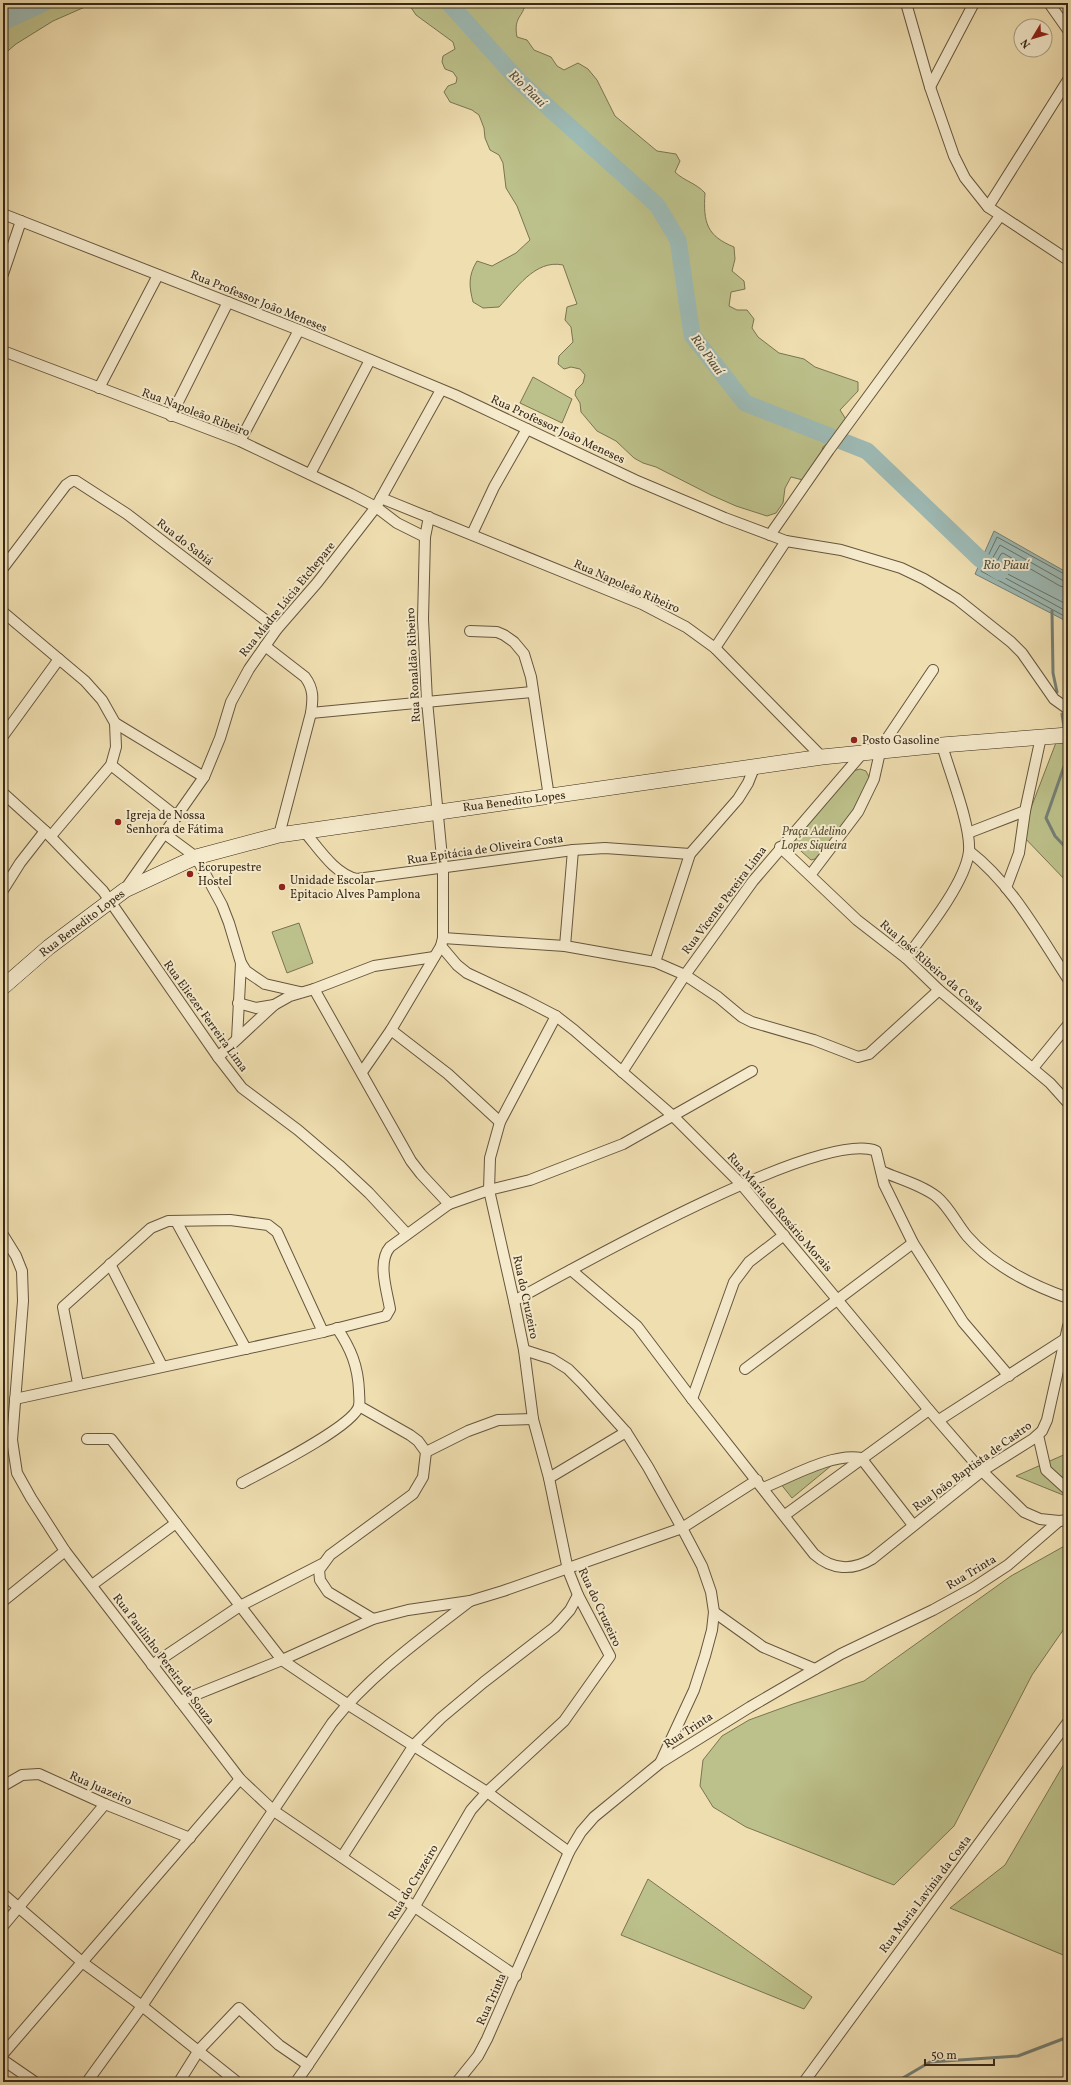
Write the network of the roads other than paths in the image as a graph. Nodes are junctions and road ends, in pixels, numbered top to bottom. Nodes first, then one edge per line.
1 (906, 3) edge
2 (974, 3) edge
3 (1049, 3) edge
4 (1068, 30) edge
5 (1068, 80) edge
6 (930, 87) junction
7 (988, 207) junction
8 (3, 214) edge
9 (1000, 216) junction
10 (21, 221) junction
11 (1068, 260) edge
12 (3, 274) edge
13 (158, 275) junction
14 (228, 302) junction
15 (299, 330) junction
16 (3, 351) edge
17 (370, 360) junction
18 (99, 388) junction
19 (441, 390) junction
20 (171, 416) junction
21 (527, 429) junction
22 (240, 441) junction
23 (310, 474) junction
24 (379, 503) junction
25 (429, 517) junction
26 (472, 534) junction
27 (770, 535) junction
28 (425, 537) junction
29 (786, 541) junction
30 (3, 568) edge
31 (3, 612) edge
32 (277, 630) junction
33 (470, 631) dead end
34 (265, 646) junction
35 (715, 648) junction
36 (59, 658) junction
37 (933, 670) dead end
38 (532, 692) junction
39 (427, 701) junction
40 (1068, 709) edge
41 (311, 713) junction
42 (115, 723) junction
43 (1068, 735) edge
44 (3, 736) edge
45 (1041, 737) junction
46 (942, 745) junction
47 (880, 752) junction
48 (861, 754) junction
49 (822, 757) junction
50 (111, 765) junction
51 (754, 768) junction
52 (204, 777) junction
53 (3, 793) edge
54 (549, 797) junction
55 (436, 811) junction
56 (1025, 811) junction
57 (177, 817) junction
58 (303, 830) junction
59 (968, 833) junction
60 (48, 834) junction
61 (165, 834) junction
62 (280, 834) junction
63 (780, 847) junction
64 (573, 850) junction
65 (969, 851) junction
66 (690, 854) junction
67 (196, 857) junction
68 (443, 868) junction
69 (811, 874) junction
70 (1006, 888) junction
71 (3, 890) edge
72 (125, 890) junction
73 (110, 902) junction
74 (442, 942) junction
75 (565, 946) junction
76 (434, 957) junction
77 (906, 958) junction
78 (655, 962) junction
79 (241, 963) junction
80 (685, 975) junction
81 (1068, 979) edge
82 (3, 987) edge
83 (314, 990) junction
84 (939, 990) junction
85 (300, 992) junction
86 (238, 1003) junction
87 (274, 1005) junction
88 (556, 1016) junction
89 (1068, 1025) edge
90 (390, 1030) junction
91 (237, 1039) junction
92 (218, 1057) junction
93 (1033, 1068) junction
94 (752, 1071) dead end
95 (362, 1072) junction
96 (622, 1072) junction
97 (1068, 1102) edge
98 (673, 1116) junction
99 (500, 1122) junction
100 (881, 1171) junction
101 (741, 1184) junction
102 (489, 1190) junction
103 (450, 1204) junction
104 (176, 1221) junction
105 (408, 1234) junction
106 (3, 1235) edge
107 (784, 1235) junction
108 (913, 1242) junction
109 (110, 1264) junction
110 (571, 1270) junction
111 (838, 1298) junction
112 (1068, 1298) edge
113 (514, 1301) junction
114 (1068, 1326) edge
115 (337, 1328) junction
116 (323, 1332) junction
117 (1065, 1339) junction
118 (246, 1349) junction
119 (524, 1350) junction
120 (162, 1366) junction
121 (745, 1369) dead end
122 (1009, 1376) junction
123 (78, 1384) junction
124 (15, 1399) junction
125 (692, 1399) junction
126 (359, 1406) junction
127 (929, 1410) junction
128 (534, 1419) junction
129 (939, 1420) junction
130 (626, 1432) junction
131 (1038, 1436) junction
132 (87, 1439) dead end
133 (426, 1452) junction
134 (861, 1458) junction
135 (982, 1472) junction
136 (549, 1478) junction
137 (242, 1483) dead end
138 (760, 1484) junction
139 (1068, 1490) edge
140 (785, 1515) junction
141 (1063, 1520) edge
142 (176, 1524) junction
143 (913, 1525) junction
144 (682, 1528) junction
145 (65, 1551) junction
146 (322, 1564) junction
147 (568, 1570) junction
148 (92, 1585) junction
149 (578, 1595) junction
150 (3, 1601) edge
151 (470, 1601) junction
152 (240, 1606) junction
153 (714, 1612) junction
154 (373, 1619) junction
155 (282, 1660) junction
156 (152, 1665) junction
157 (815, 1668) junction
158 (180, 1701) junction
159 (347, 1704) junction
160 (1068, 1722) edge
161 (414, 1745) junction
162 (660, 1763) junction
163 (240, 1779) junction
164 (3, 1786) edge
165 (487, 1792) junction
166 (105, 1804) junction
167 (274, 1811) junction
168 (190, 1838) junction
169 (569, 1852) junction
170 (342, 1857) junction
171 (3, 1894) edge
172 (415, 1906) junction
173 (19, 1909) junction
174 (3, 1926) edge
175 (82, 1962) junction
176 (516, 1976) junction
177 (142, 2006) junction
178 (199, 2050) junction
179 (3, 2054) edge
180 (3, 2060) edge
181 (308, 2065) junction
182 (34, 2082) edge
183 (87, 2082) edge
184 (179, 2082) edge
185 (237, 2082) edge
186 (296, 2082) edge
187 (457, 2082) edge
188 (804, 2082) edge

1 - 6 street
2 - 6 street
3 - 4 street
5 - 7 street
6 - 7 street
7 - 9 street
8 - 10 street, Rua Professor João Meneses
9 - 11 street
9 - 27 street
10 - 12 street
10 - 13 street, Rua Professor João Meneses
13 - 14 street, Rua Professor João Meneses
13 - 18 street
14 - 15 street, Rua Professor João Meneses
14 - 20 street
15 - 17 street, Rua Professor João Meneses
15 - 22 street
16 - 18 street, Rua Napoleão Ribeiro
17 - 19 street, Rua Professor João Meneses
17 - 23 street
18 - 20 street, Rua Napoleão Ribeiro
19 - 21 street, Rua Professor João Meneses
19 - 24 street, Rua Madre Lúcia Etchepare
20 - 22 street, Rua Napoleão Ribeiro
21 - 26 street
21 - 27 street, Rua Professor João Meneses
22 - 23 street, Rua Napoleão Ribeiro
23 - 24 street, Rua Napoleão Ribeiro
24 - 25 street, Rua Napoleão Ribeiro
24 - 28 street
24 - 32 street, Rua Madre Lúcia Etchepare
25 - 26 street, Rua Napoleão Ribeiro
25 - 28 street, Rua Ronaldão Ribeiro
26 - 35 street, Rua Napoleão Ribeiro
27 - 29 street, Rua Professor João Meneses
28 - 39 street, Rua Ronaldão Ribeiro
29 - 35 street
29 - 40 street, Rua Professor João Meneses
30 - 32 street, Rua do Sabiá
31 - 36 street
32 - 34 street, Rua Madre Lúcia Etchepare
33 - 38 street
34 - 41 street
34 - 52 street, Rua Madre Lúcia Etchepare
35 - 49 street, Rua Napoleão Ribeiro
36 - 42 street
36 - 44 street
37 - 47 street
38 - 39 street
38 - 54 street
39 - 41 street
39 - 55 street, Rua Ronaldão Ribeiro
41 - 62 street
42 - 50 street
42 - 52 street
43 - 45 main road, Rua Benedito Lopes
45 - 46 main road, Rua Benedito Lopes
45 - 56 street
46 - 47 main road, Rua Benedito Lopes
46 - 59 street
47 - 48 main road, Rua Benedito Lopes
47 - 69 street
48 - 49 main road, Rua Benedito Lopes
48 - 63 street, Rua Vicente Pereira Lima
49 - 51 main road, Rua Benedito Lopes
50 - 57 street
50 - 60 street
51 - 54 main road, Rua Benedito Lopes
51 - 66 street
52 - 57 street, Rua Madre Lúcia Etchepare
53 - 60 street, Rua Eliezer Ferreira Lima
54 - 55 main road, Rua Benedito Lopes
55 - 58 main road, Rua Benedito Lopes
55 - 68 street, Rua Ronaldão Ribeiro
56 - 59 street
56 - 70 street
57 - 61 street, Rua Madre Lúcia Etchepare
58 - 62 main road, Rua Benedito Lopes
58 - 68 street, Rua Epitácia de Oliveira Costa
59 - 65 street
60 - 71 street
60 - 73 street, Rua Eliezer Ferreira Lima
61 - 67 street
61 - 72 street, Rua Madre Lúcia Etchepare
62 - 67 main road, Rua Benedito Lopes
63 - 69 street, Rua José Ribeiro da Costa
63 - 80 street, Rua Vicente Pereira Lima
64 - 66 street, Rua Epitácia de Oliveira Costa
64 - 68 street, Rua Epitácia de Oliveira Costa
64 - 75 street
65 - 70 street
65 - 77 street
66 - 78 street
67 - 72 main road, Rua Benedito Lopes
67 - 79 street
68 - 74 street, Rua Ronaldão Ribeiro
69 - 77 street, Rua José Ribeiro da Costa
70 - 81 street
72 - 73 main road, Rua Benedito Lopes
73 - 82 main road, Rua Benedito Lopes
73 - 92 street, Rua Eliezer Ferreira Lima
74 - 75 street
74 - 76 street
74 - 88 street, Rua Maria do Rosário Morais
75 - 78 street
76 - 83 street
76 - 90 street
77 - 84 street, Rua José Ribeiro da Costa
78 - 80 street
79 - 85 street
79 - 86 street
80 - 84 street
80 - 96 street, Rua Vicente Pereira Lima
83 - 85 street
83 - 95 street
84 - 93 street, Rua José Ribeiro da Costa
85 - 87 street
86 - 87 street
86 - 91 street
87 - 91 street
88 - 96 street, Rua Maria do Rosário Morais
88 - 99 street, Rua do Cruzeiro
89 - 93 street
90 - 95 street
90 - 99 street
91 - 92 street
92 - 105 street, Rua Eliezer Ferreira Lima
93 - 97 street, Rua José Ribeiro da Costa
94 - 98 street
95 - 103 street
96 - 98 street, Rua Maria do Rosário Morais
98 - 101 street, Rua Maria do Rosário Morais
98 - 102 street
99 - 102 street, Rua do Cruzeiro
100 - 101 street
100 - 108 street
100 - 112 street
101 - 107 street, Rua Maria do Rosário Morais
101 - 110 street
102 - 103 street
102 - 113 street, Rua do Cruzeiro
103 - 105 street
104 - 109 street
104 - 116 street
104 - 118 street
105 - 115 street
106 - 124 street, Rua Paulinho Pereira de Souza
107 - 111 street, Rua Maria do Rosário Morais
107 - 125 street
108 - 111 street
108 - 122 street
109 - 120 street
109 - 123 street
110 - 113 street
110 - 125 street
111 - 121 street
111 - 127 street, Rua Maria do Rosário Morais
113 - 119 street, Rua do Cruzeiro
114 - 117 street, Rua João Baptista de Castro
115 - 116 street
115 - 126 street
116 - 118 street
117 - 122 street
117 - 131 street, Rua João Baptista de Castro
118 - 120 street
119 - 128 street, Rua do Cruzeiro
119 - 130 street
120 - 123 street
122 - 129 street
123 - 124 street
124 - 145 street, Rua Paulinho Pereira de Souza
125 - 138 street
126 - 133 street
126 - 137 street
127 - 129 street, Rua Maria do Rosário Morais
127 - 134 street
128 - 133 street
128 - 136 street, Rua do Cruzeiro
129 - 135 street, Rua Maria do Rosário Morais
130 - 136 street
130 - 144 street
131 - 135 street, Rua João Baptista de Castro
131 - 139 street
132 - 142 street
133 - 146 street
134 - 138 street
134 - 140 street
134 - 143 street
135 - 141 street, Rua Maria do Rosário Morais
135 - 143 street, Rua João Baptista de Castro
136 - 147 street, Rua do Cruzeiro
138 - 140 street
138 - 144 street
140 - 143 street, Rua João Baptista de Castro
141 - 157 street, Rua Trinta
142 - 148 street
142 - 152 street
144 - 147 street
144 - 153 street
145 - 148 street, Rua Paulinho Pereira de Souza
145 - 150 street
146 - 152 street
146 - 154 street
147 - 149 street, Rua do Cruzeiro
147 - 151 street
148 - 156 street, Rua Paulinho Pereira de Souza
149 - 161 street
149 - 165 street, Rua do Cruzeiro
151 - 154 street
151 - 159 street
152 - 155 street
152 - 156 street
153 - 157 street
153 - 162 street
154 - 155 street
155 - 158 street
155 - 159 street
156 - 158 street, Rua Paulinho Pereira de Souza
157 - 162 street, Rua Trinta
158 - 163 street, Rua Paulinho Pereira de Souza
159 - 161 street
159 - 167 street
160 - 188 street, Rua Maria Lavínia da Costa
161 - 165 street
161 - 170 street
162 - 169 street, Rua Trinta
163 - 167 street, Rua Paulinho Pereira de Souza
163 - 168 street
164 - 166 street, Rua Juazeiro
165 - 169 street
165 - 172 street, Rua do Cruzeiro
166 - 168 street, Rua Juazeiro
166 - 173 street
167 - 170 street, Rua Paulinho Pereira de Souza
167 - 177 street
168 - 175 street
169 - 176 street, Rua Trinta
170 - 172 street, Rua Paulinho Pereira de Souza
171 - 173 street
172 - 176 street, Rua Paulinho Pereira de Souza
172 - 181 street, Rua do Cruzeiro
173 - 174 street
173 - 175 street
175 - 177 street
175 - 179 street
176 - 187 street, Rua Trinta
177 - 178 street
177 - 183 street
178 - 181 street
178 - 184 street
178 - 185 street
180 - 182 street
181 - 186 street, Rua do Cruzeiro

